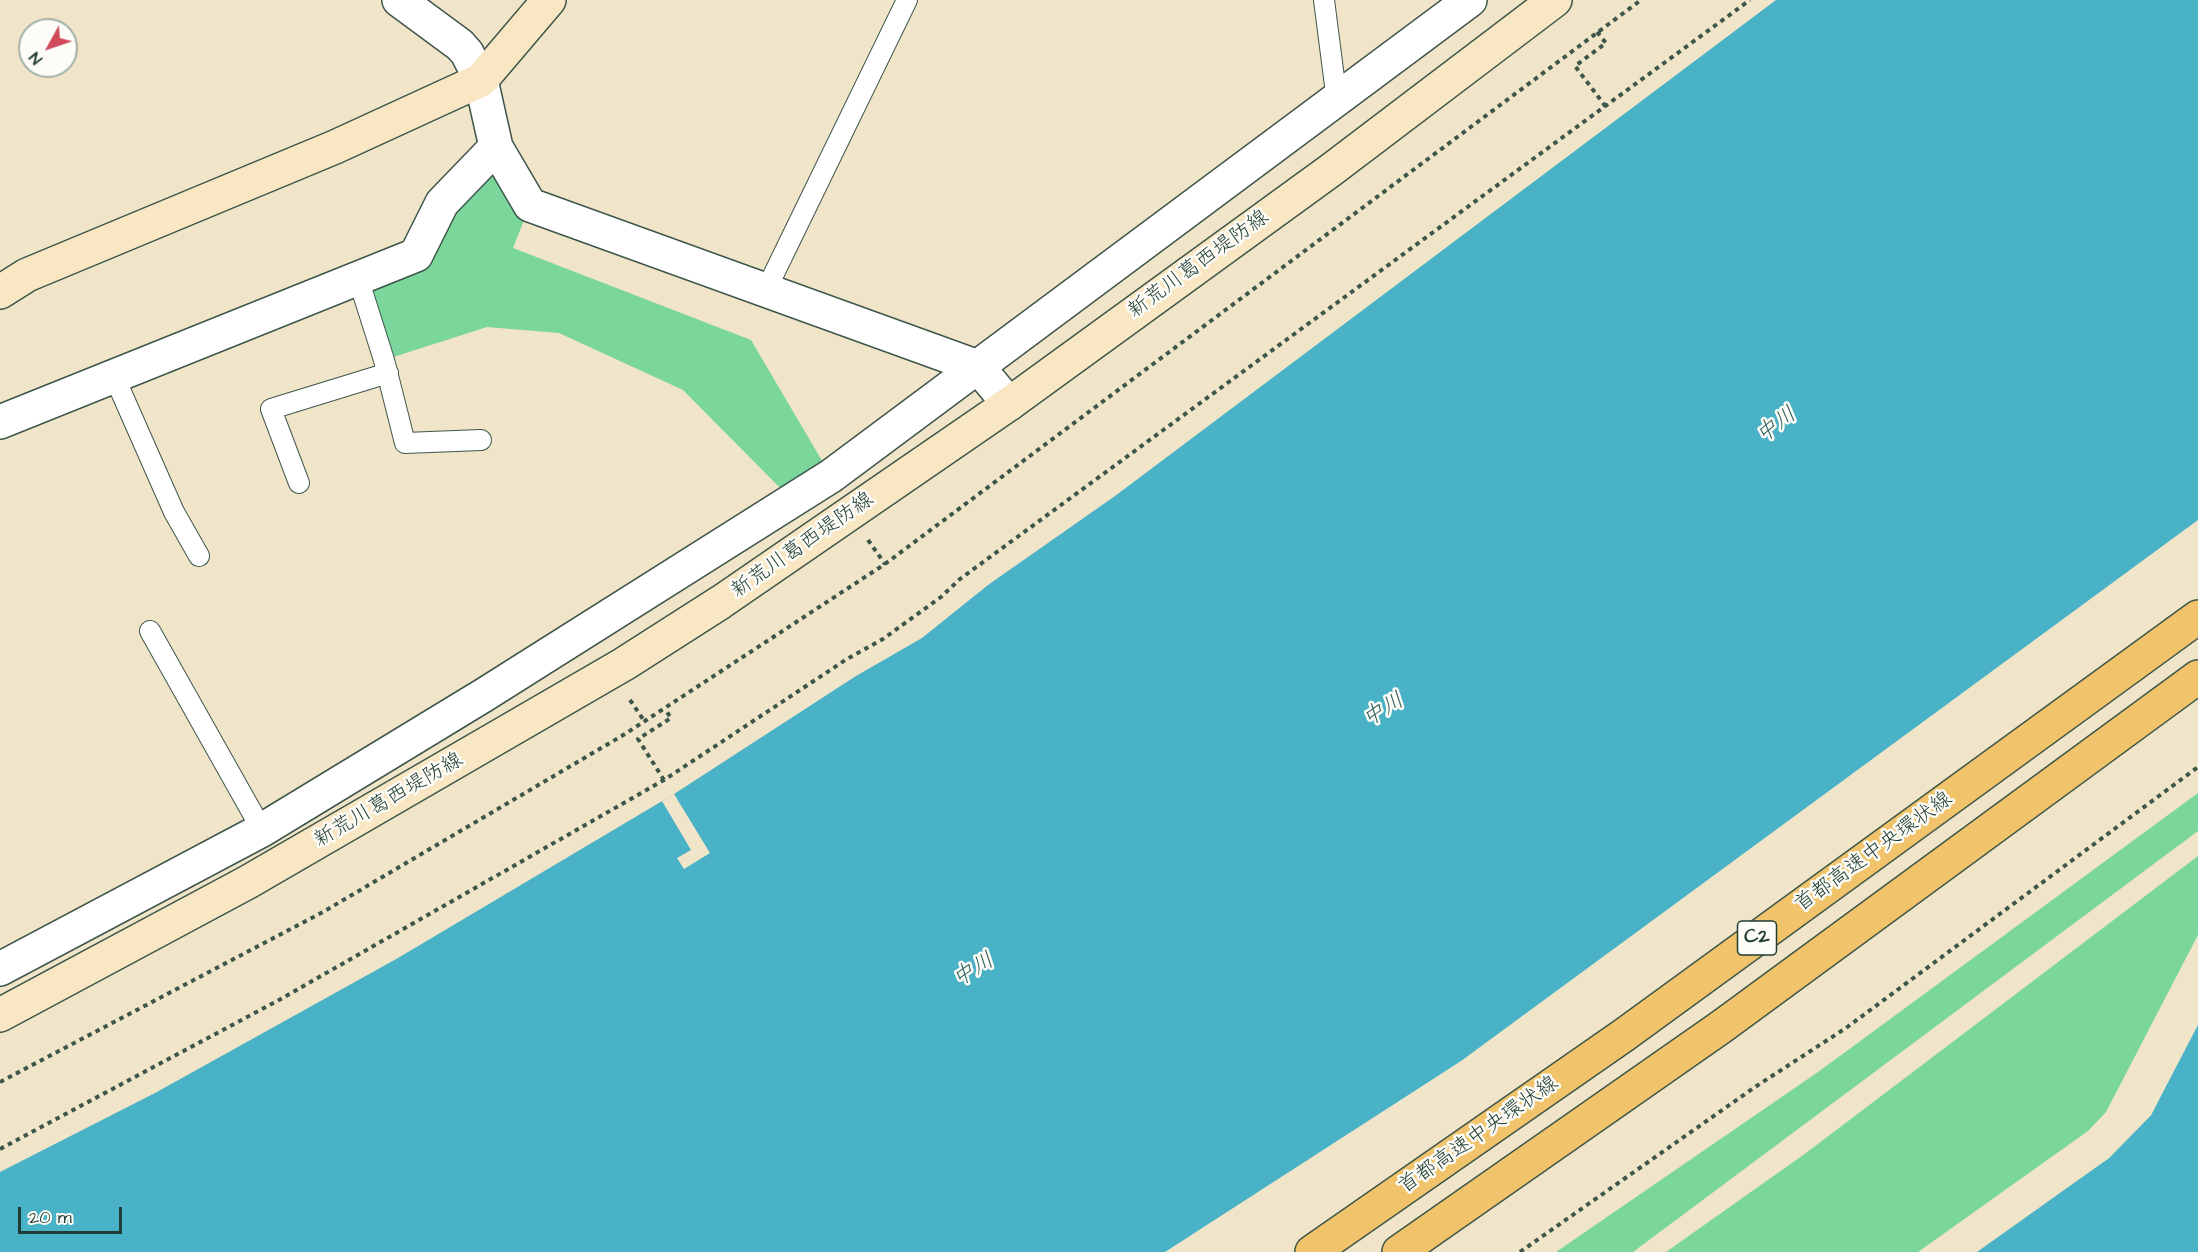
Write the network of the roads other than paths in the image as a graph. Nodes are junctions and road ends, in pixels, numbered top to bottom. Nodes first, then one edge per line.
1 (399, 0) edge
2 (549, 0) edge
3 (907, 0) edge
4 (1324, 0) edge
5 (1470, 0) edge
6 (1555, 0) edge
7 (481, 80) junction
8 (1337, 101) junction
9 (496, 147) junction
10 (358, 278) junction
11 (766, 290) junction
12 (0, 292) edge
13 (978, 367) junction
14 (388, 373) junction
15 (114, 376) junction
16 (1009, 404) junction
17 (0, 422) edge
18 (481, 440) dead end
19 (299, 483) dead end
20 (199, 556) dead end
21 (2198, 617) edge
22 (150, 631) dead end
23 (2198, 677) edge
24 (262, 830) junction
25 (0, 969) edge
26 (0, 1015) edge
27 (1312, 1252) edge
28 (1399, 1252) edge

1 - 7 street
2 - 7 main road
3 - 11 lane
4 - 8 lane
5 - 8 street
6 - 16 main road, 新荒川葛西堤防線
7 - 9 street
7 - 12 main road
8 - 13 street
9 - 10 street
9 - 11 street
10 - 14 lane
10 - 15 street
11 - 13 street
13 - 16 street
13 - 24 street
14 - 18 lane
14 - 19 lane
15 - 17 street
15 - 20 lane
16 - 26 main road, 新荒川葛西堤防線
21 - 27 highway, 首都高速中央環状線 / C2
22 - 24 lane
23 - 28 highway, C2
24 - 25 street

